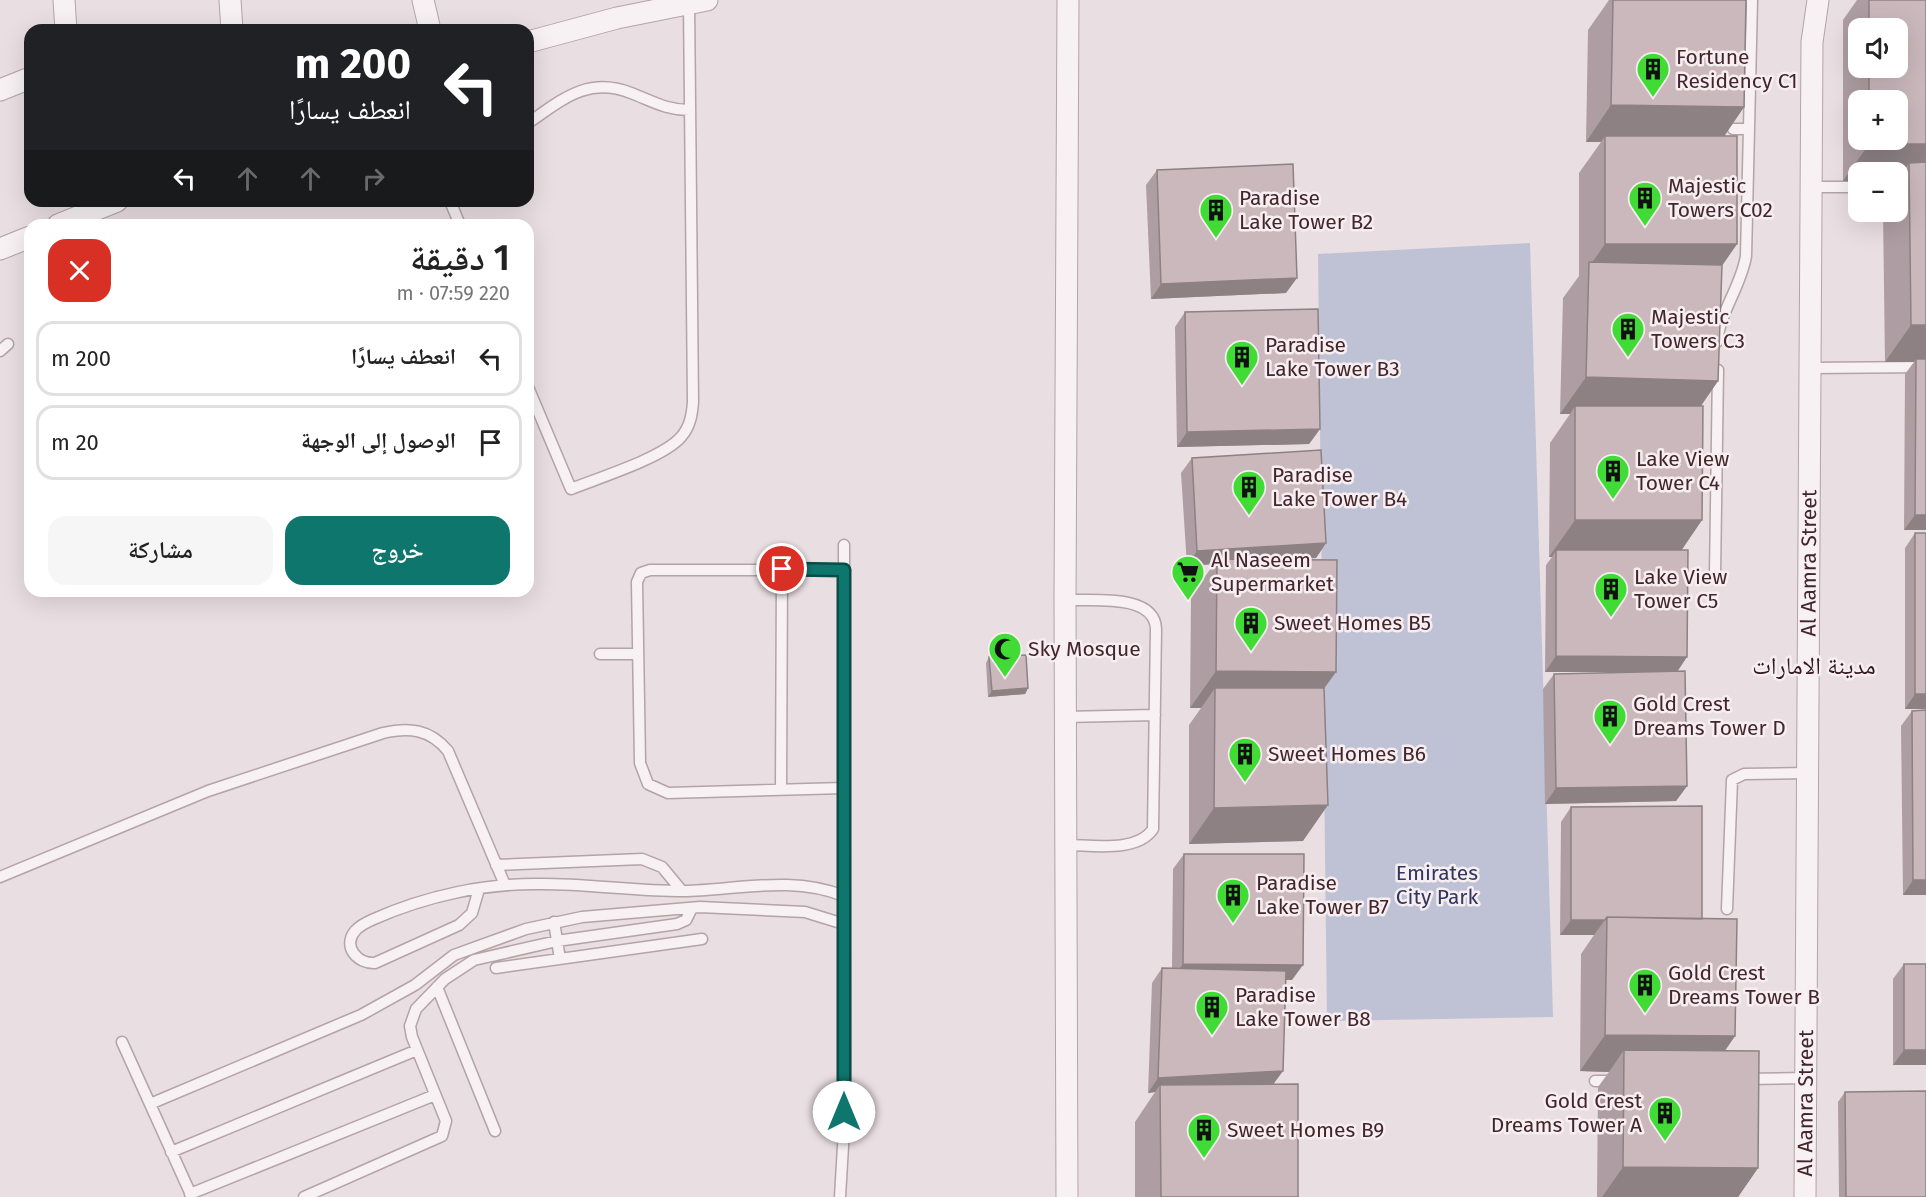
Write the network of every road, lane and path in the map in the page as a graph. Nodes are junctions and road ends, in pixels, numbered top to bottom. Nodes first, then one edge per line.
1 (64, 0) edge
2 (230, 0) edge
3 (423, 0) edge
4 (1068, 0) edge
5 (1752, 0) edge
6 (1818, 0) edge
7 (698, 2) edge
8 (66, 24) edge
9 (232, 24) edge
10 (429, 24) edge
11 (534, 40) edge
12 (24, 80) edge
13 (0, 90) edge
14 (689, 110) junction
15 (534, 119) edge
16 (1733, 129) edge
17 (1749, 129) junction
18 (1811, 187) junction
19 (1848, 187) edge
20 (102, 207) edge
21 (73, 219) edge
22 (24, 239) edge
23 (0, 249) edge
24 (1926, 367) edge
25 (1810, 368) junction
26 (534, 401) edge
27 (844, 545) dead end
28 (782, 569) junction
29 (844, 570) junction
30 (1715, 574) dead end
31 (1065, 600) junction
32 (600, 654) dead end
33 (638, 654) junction
34 (1155, 715) junction
35 (1065, 717) junction
36 (1807, 773) junction
37 (844, 788) junction
38 (781, 789) junction
39 (1066, 845) junction
40 (496, 865) junction
41 (0, 877) edge
42 (505, 885) junction
43 (479, 889) junction
44 (709, 890) junction
45 (682, 891) junction
46 (844, 896) junction
47 (710, 907) junction
48 (692, 908) junction
49 (1727, 909) dead end
50 (635, 912) junction
51 (554, 922) junction
52 (844, 924) junction
53 (636, 928) junction
54 (702, 939) dead end
55 (557, 941) junction
56 (560, 959) junction
57 (496, 968) dead end
58 (437, 987) junction
59 (122, 1042) dead end
60 (417, 1050) junction
61 (1806, 1078) junction
62 (1736, 1079) edge
63 (1630, 1080) edge
64 (1595, 1081) dead end
65 (435, 1095) junction
66 (150, 1104) junction
67 (495, 1131) dead end
68 (171, 1152) junction
69 (191, 1196) edge
70 (304, 1197) edge
71 (840, 1197) edge
72 (1067, 1197) edge
73 (1805, 1197) edge

1 - 8 street
2 - 9 street
3 - 10 street
4 - 31 street
5 - 17 lane
6 - 18 street, Al Aamra Street
7 - 11 street
7 - 14 lane
12 - 13 street
14 - 15 lane
14 - 26 lane
16 - 17 lane
17 - 30 lane
18 - 19 lane
18 - 25 street, Al Aamra Street
20 - 21 street
22 - 23 street
24 - 25 lane
25 - 36 street, Al Aamra Street
27 - 29 lane
28 - 29 lane
28 - 33 lane
28 - 38 lane
29 - 37 lane
31 - 34 lane
31 - 35 street
32 - 33 lane
33 - 38 lane
34 - 35 lane
34 - 39 lane
35 - 39 street
36 - 49 lane
36 - 61 street, Al Aamra Street
37 - 38 lane
37 - 46 lane
39 - 72 street
40 - 41 lane
40 - 42 lane
40 - 45 lane
42 - 43 lane
42 - 45 lane
43 - 43 lane
44 - 45 lane
44 - 46 lane
44 - 47 lane
46 - 52 lane
47 - 48 lane
47 - 52 lane
48 - 50 lane
48 - 53 lane
50 - 51 lane
50 - 53 lane
51 - 55 lane
51 - 66 lane
52 - 71 lane
53 - 55 lane
54 - 56 lane
55 - 56 lane
55 - 58 lane
56 - 57 lane
58 - 60 lane
58 - 67 lane
59 - 66 lane
60 - 65 lane
60 - 68 lane
61 - 62 lane
61 - 73 street, Al Aamra Street
63 - 64 lane
65 - 69 lane
65 - 70 lane
66 - 68 lane
68 - 69 lane

